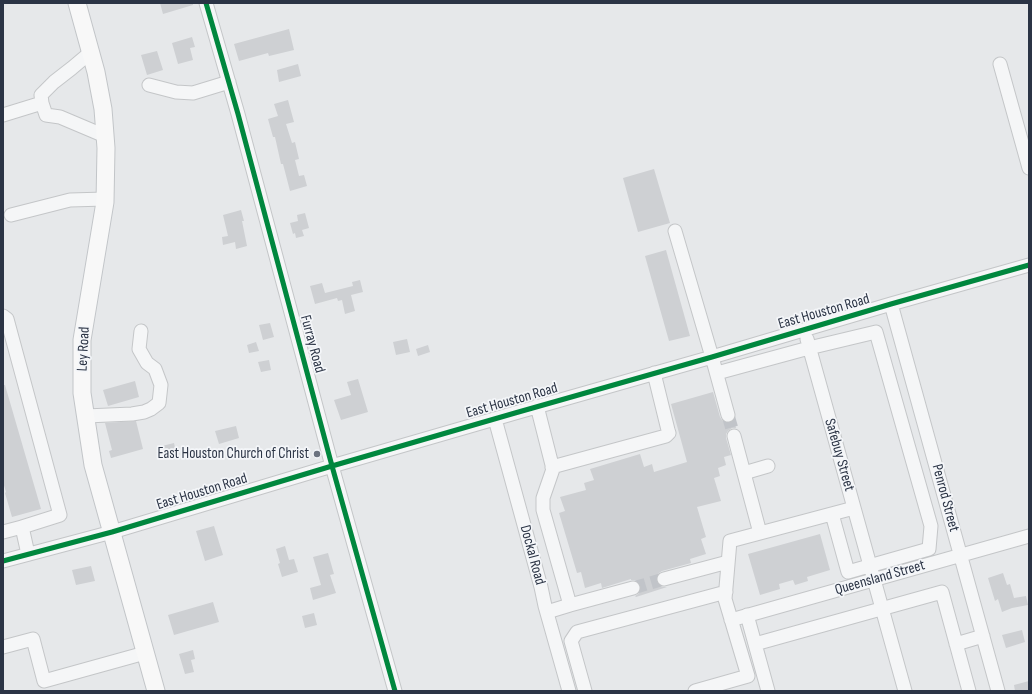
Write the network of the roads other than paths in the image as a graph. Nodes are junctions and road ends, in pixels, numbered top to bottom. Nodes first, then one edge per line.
1 (77, 3) edge
2 (206, 3) edge
3 (91, 52) junction
4 (1000, 64) dead end
5 (229, 82) junction
6 (149, 85) dead end
7 (42, 103) junction
8 (3, 115) edge
9 (105, 136) junction
10 (1029, 168) edge
11 (105, 199) junction
12 (11, 215) dead end
13 (675, 231) dead end
14 (1029, 265) edge
15 (891, 304) junction
16 (3, 316) edge
17 (849, 317) junction
18 (805, 330) junction
19 (141, 332) dead end
20 (854, 337) junction
21 (759, 343) junction
22 (809, 348) junction
23 (712, 357) junction
24 (764, 360) junction
25 (654, 373) junction
26 (717, 373) junction
27 (537, 406) junction
28 (728, 415) tunnel mouth
29 (86, 416) junction
30 (495, 419) junction
31 (734, 436) tunnel mouth
32 (332, 466) junction
33 (768, 466) dead end
34 (552, 467) junction
35 (744, 473) junction
36 (854, 508) junction
37 (832, 514) junction
38 (22, 527) junction
39 (3, 532) edge
40 (112, 532) junction
41 (760, 533) junction
42 (1029, 536) edge
43 (28, 554) junction
44 (960, 555) junction
45 (3, 561) edge
46 (728, 562) junction
47 (871, 565) junction
48 (664, 579) tunnel mouth
49 (875, 580) junction
50 (633, 588) tunnel mouth
51 (726, 592) junction
52 (570, 605) junction
53 (883, 609) junction
54 (547, 612) junction
55 (747, 615) junction
56 (731, 620) junction
57 (983, 636) junction
58 (756, 644) junction
59 (956, 644) junction
60 (3, 647) edge
61 (145, 653) junction
62 (575, 657) junction
63 (561, 660) junction
64 (156, 691) edge
65 (395, 691) edge
66 (569, 691) edge
67 (585, 691) edge
68 (695, 691) edge
69 (768, 691) edge
70 (905, 691) edge
71 (969, 691) edge
72 (998, 691) edge

1 - 3 main road, Ley Road
2 - 5 street, Furray Road
3 - 7 street
3 - 9 main road, Ley Road
4 - 10 street
5 - 6 street
5 - 32 street, Furray Road
7 - 8 street
7 - 9 street
9 - 11 main road, Ley Road
11 - 12 street
11 - 29 main road, Ley Road
13 - 23 street
14 - 15 street, East Houston Road
15 - 17 street, East Houston Road
15 - 44 street, Penrod Street
16 - 38 street
17 - 18 street, East Houston Road
17 - 20 street
18 - 21 street, East Houston Road
18 - 22 street, Safebuy Street
19 - 29 street
20 - 22 street
20 - 47 street
21 - 23 street, East Houston Road
21 - 24 street
22 - 24 street
22 - 36 street, Safebuy Street
23 - 25 street, East Houston Road
23 - 26 street
24 - 26 street
25 - 27 street, East Houston Road
25 - 34 street
26 - 28 street
27 - 30 street, East Houston Road
27 - 34 street
29 - 40 main road, Ley Road
30 - 32 street, East Houston Road
30 - 54 street, Dockal Road
31 - 35 street
32 - 40 street, East Houston Road
32 - 65 street, Furray Road
33 - 35 street
34 - 52 street
35 - 41 street
36 - 37 street
36 - 47 street, Safebuy Street
37 - 41 street
37 - 47 street
38 - 39 street
38 - 43 street
40 - 43 street, East Houston Road
40 - 61 main road, Ley Road
41 - 46 street
42 - 44 street, Queensland Street
43 - 45 street, East Houston Road
44 - 49 street, Queensland Street
44 - 57 street, Penrod Street
46 - 48 street
46 - 51 street
47 - 49 street, Safebuy Street
49 - 53 street, Safebuy Street
49 - 55 street, Queensland Street
50 - 52 street
51 - 56 street
51 - 62 street
52 - 54 street
53 - 58 street
53 - 59 street
53 - 70 street, Safebuy Street
54 - 63 street, Dockal Road
55 - 56 street, Queensland Street
55 - 58 street
56 - 68 street
57 - 59 street
57 - 72 street, Penrod Street
58 - 69 street
59 - 71 street
60 - 61 street
61 - 64 main road, Ley Road
62 - 63 street
62 - 67 street
63 - 66 street, Dockal Road

